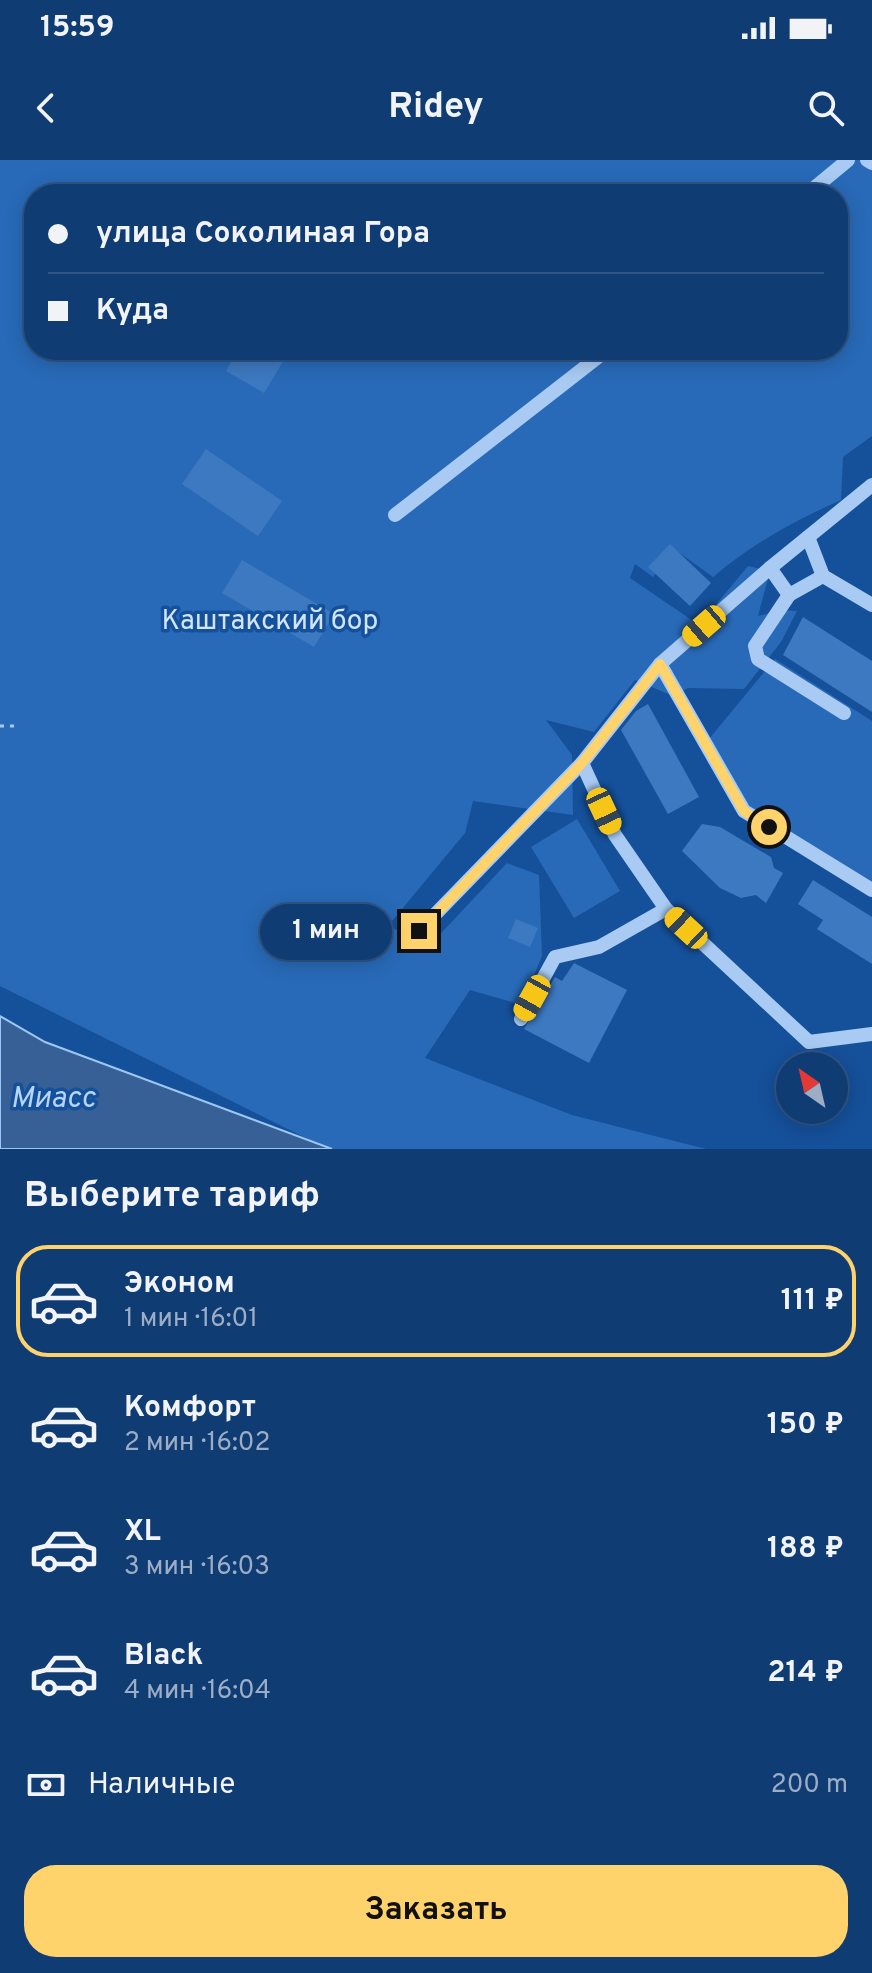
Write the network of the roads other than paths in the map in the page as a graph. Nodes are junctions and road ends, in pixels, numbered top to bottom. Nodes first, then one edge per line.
1 (848, 160) edge
2 (819, 184) edge
3 (594, 360) edge
4 (872, 485) edge
5 (395, 515) dead end
6 (808, 537) junction
7 (770, 568) junction
8 (823, 576) junction
9 (789, 595) junction
10 (872, 605) edge
11 (660, 664) junction
12 (844, 713) dead end
13 (582, 763) junction
14 (872, 890) edge
15 (666, 909) junction
16 (419, 931) dead end
17 (521, 1019) dead end
18 (872, 1034) edge

1 - 2 street
3 - 5 street
4 - 6 street
6 - 7 street
6 - 8 street
7 - 9 street
7 - 11 street
8 - 9 street
8 - 10 street
9 - 12 street
11 - 13 street
11 - 14 street
13 - 15 street
13 - 16 street
15 - 17 street
15 - 18 street

